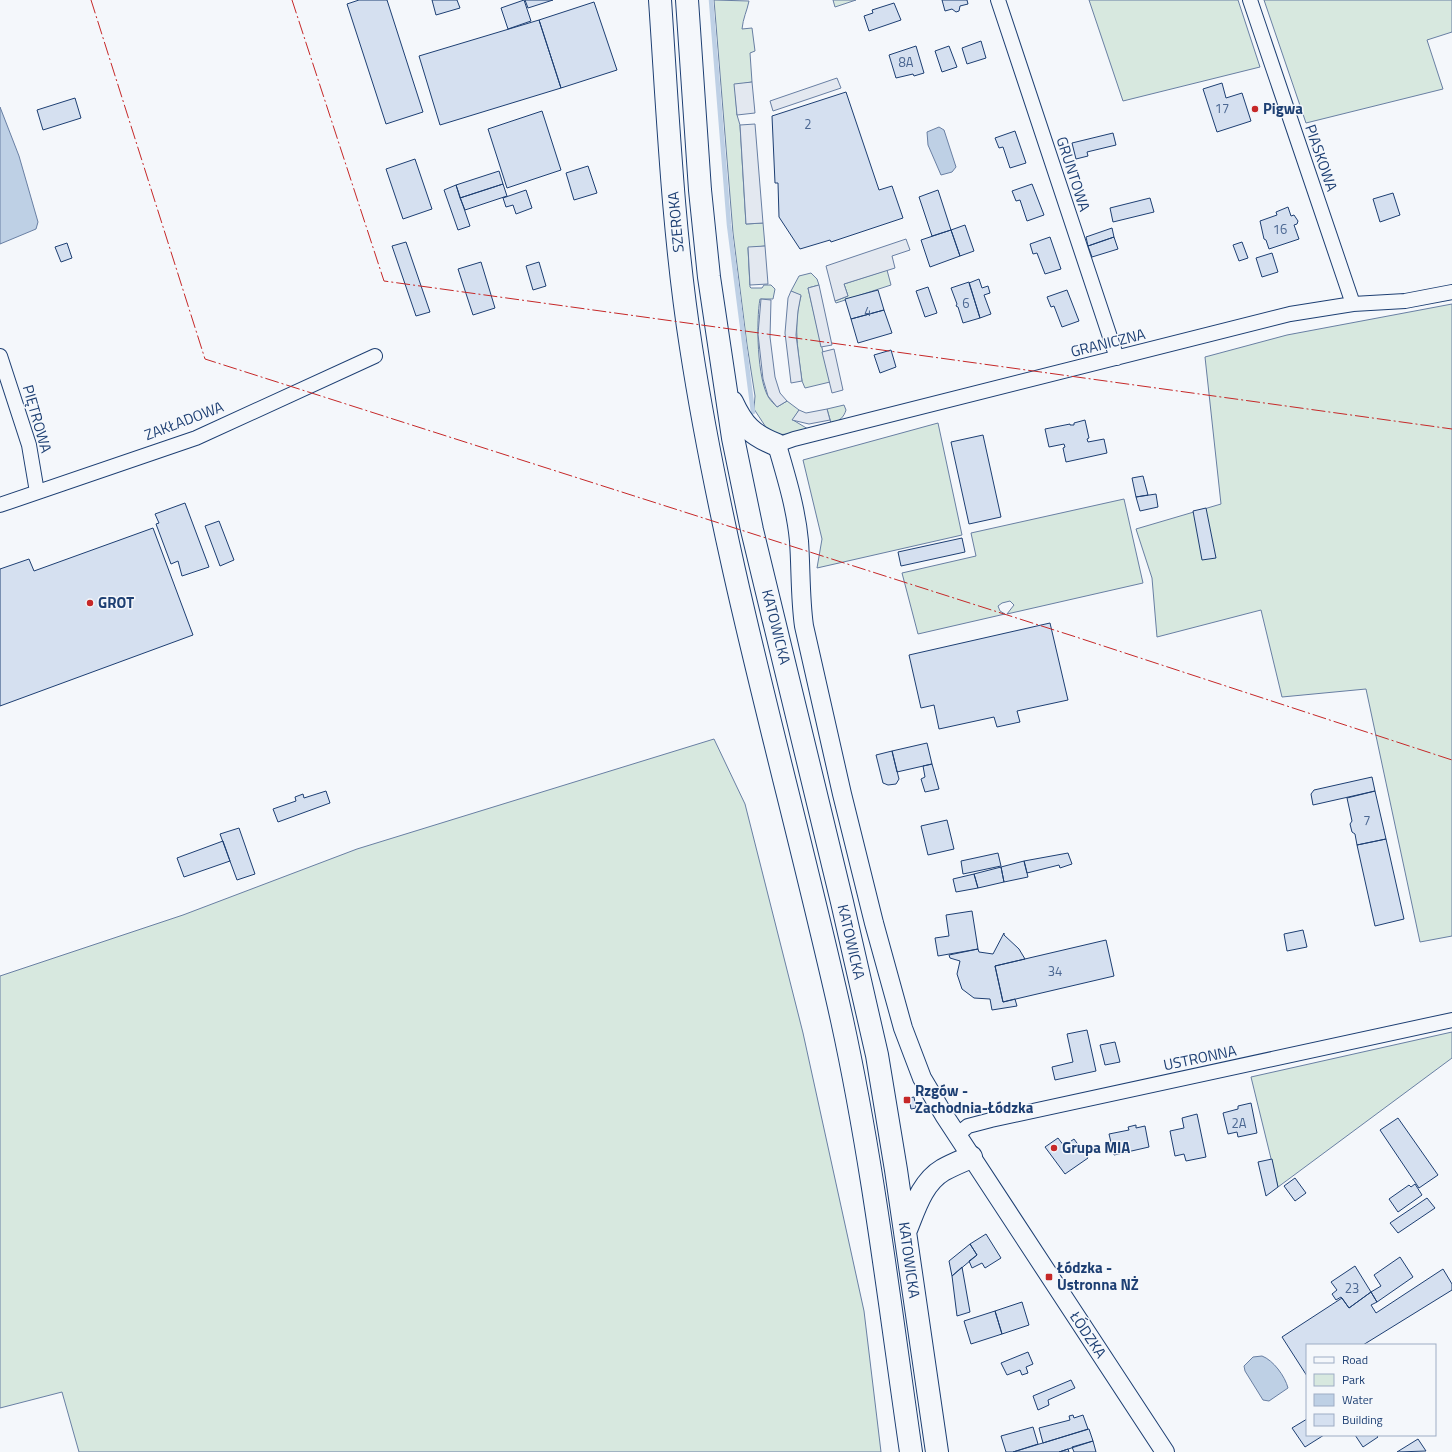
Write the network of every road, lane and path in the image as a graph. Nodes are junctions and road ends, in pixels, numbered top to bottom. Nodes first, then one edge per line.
1 (660, 0) edge
2 (687, 0) edge
3 (998, 0) edge
4 (1250, 0) edge
5 (1452, 292) edge
6 (1353, 304) junction
7 (0, 356) edge
8 (376, 356) dead end
9 (1117, 358) junction
10 (724, 386) junction
11 (733, 438) joint
12 (707, 443) joint
13 (776, 445) junction
14 (38, 492) junction
15 (0, 505) edge
16 (1452, 1020) edge
17 (957, 1135) junction
18 (971, 1157) junction
19 (905, 1232) junction
20 (911, 1452) edge
21 (937, 1452) edge
22 (1165, 1452) edge

1 - 12 main road, SZEROKA
2 - 10 main road, SZEROKA
3 - 9 street, GRUNTOWA
4 - 6 street, PIASKOWA
5 - 6 street, GRANICZNA
6 - 9 street, GRANICZNA
7 - 14 street, PIĘTROWA
8 - 14 street, ZAKŁADOWA
9 - 13 street, GRANICZNA
10 - 11 main road, SZEROKA
10 - 13 main road
11 - 19 main road, KATOWICKA
12 - 20 main road, KATOWICKA
13 - 17 street, ŁÓDZKA
14 - 15 street, ZAKŁADOWA
16 - 17 street, USTRONNA
17 - 18 street, ŁÓDZKA
18 - 19 main road
18 - 22 street, ŁÓDZKA
19 - 21 main road, KATOWICKA

